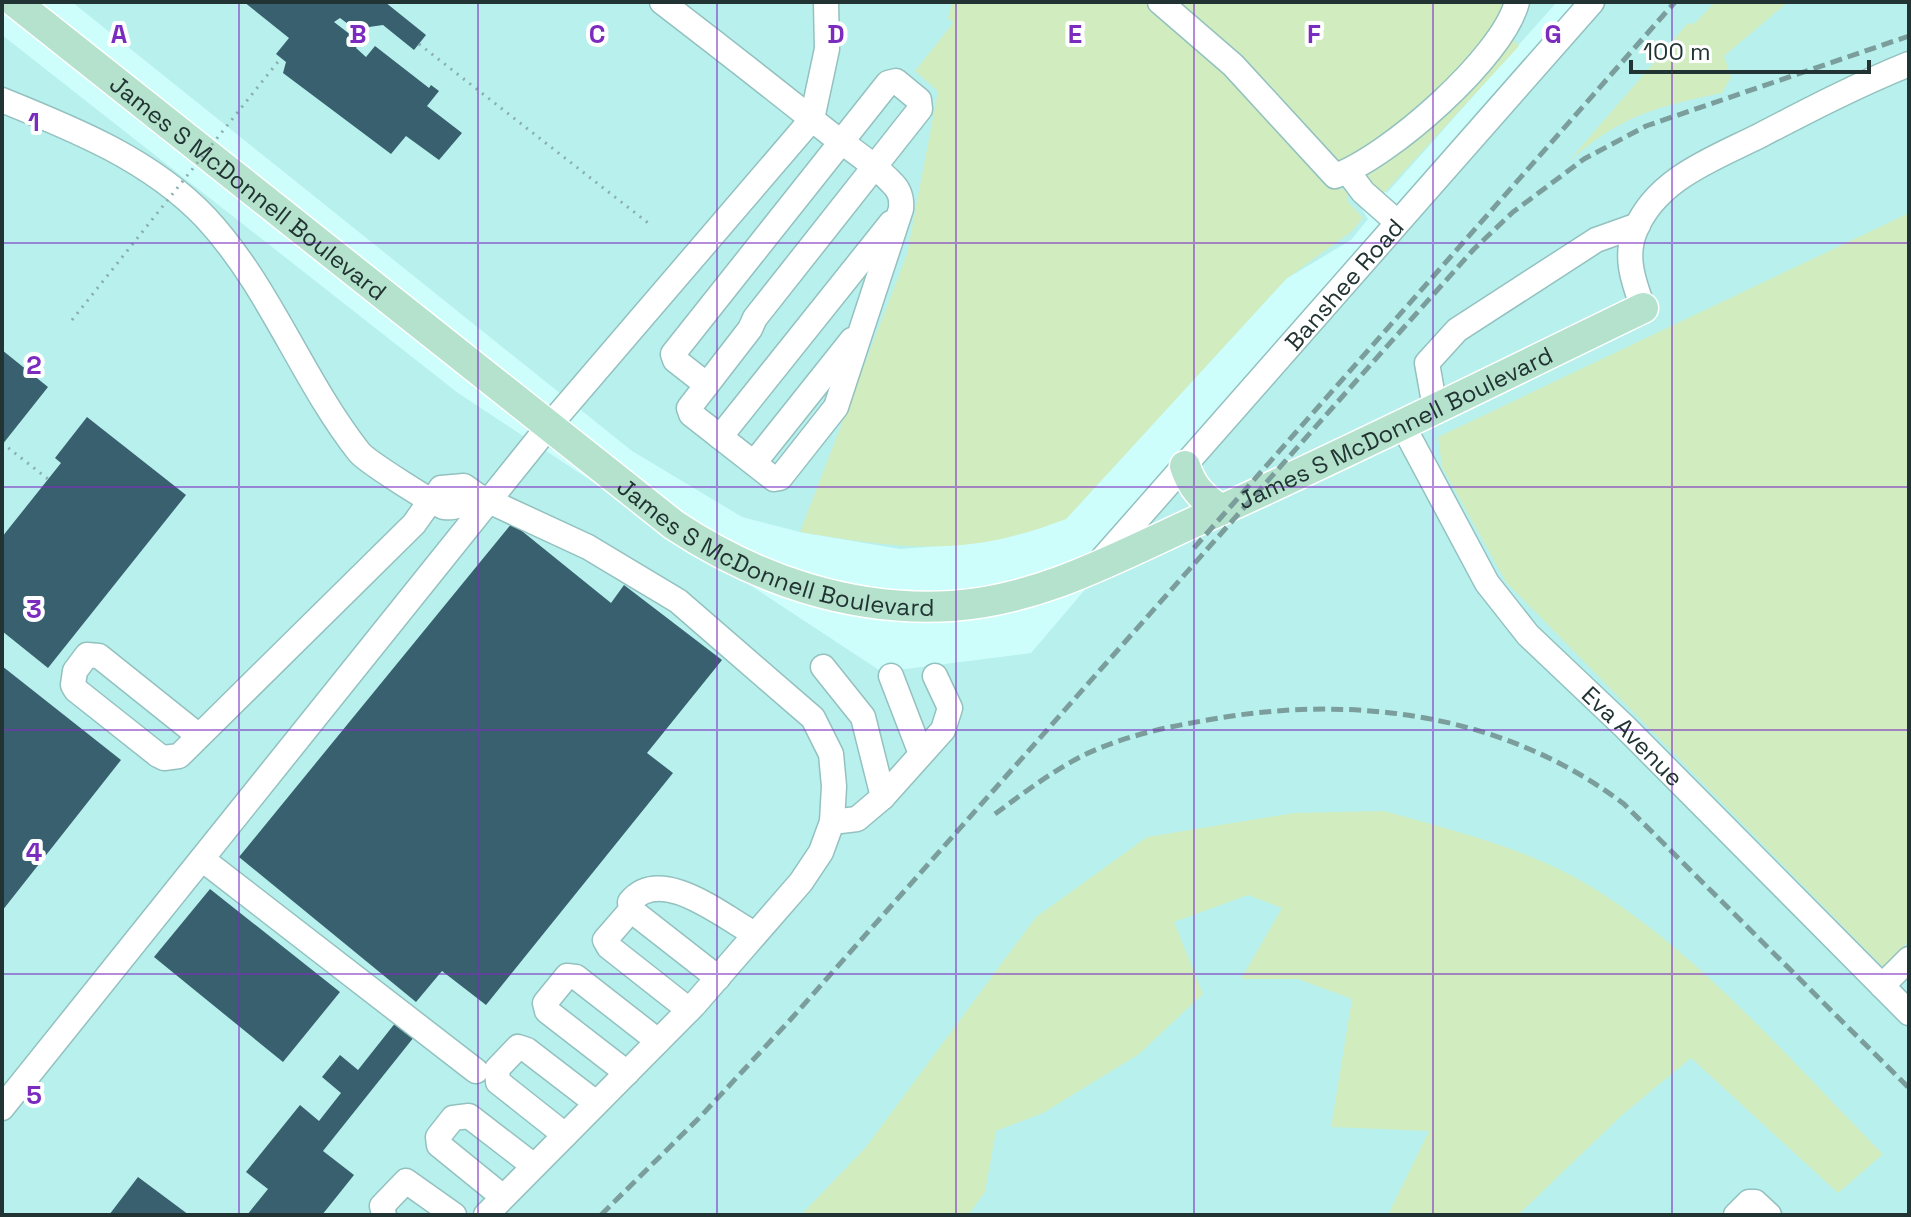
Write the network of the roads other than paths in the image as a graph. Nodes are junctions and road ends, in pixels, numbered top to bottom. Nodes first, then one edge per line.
1 (15, 2) edge
2 (662, 2) edge
3 (826, 2) edge
4 (1160, 2) edge
5 (1517, 2) edge
6 (1592, 2) edge
7 (1909, 64) edge
8 (2, 100) edge
9 (812, 119) junction
10 (841, 142) junction
11 (874, 168) junction
12 (1348, 172) junction
13 (901, 209) junction
14 (1397, 222) junction
15 (1638, 225) junction
16 (1643, 308) joint
17 (707, 385) junction
18 (1435, 408) junction
19 (1402, 424) junction
20 (548, 427) junction
21 (720, 437) junction
22 (1185, 466) junction
23 (484, 498) junction
24 (432, 500) junction
25 (1221, 510) junction
26 (1097, 566) junction
27 (823, 667) dead end
28 (891, 676) dead end
29 (935, 676) dead end
30 (199, 736) junction
31 (921, 754) junction
32 (883, 797) junction
33 (832, 822) junction
34 (202, 859) junction
35 (631, 910) junction
36 (755, 934) junction
37 (1909, 959) edge
38 (718, 978) junction
39 (1882, 986) junction
40 (689, 1010) junction
41 (1909, 1013) edge
42 (658, 1041) junction
43 (476, 1071) dead end
44 (627, 1073) junction
45 (596, 1103) junction
46 (2, 1108) edge
47 (565, 1135) junction
48 (534, 1166) junction
49 (503, 1197) junction
50 (384, 1215) edge
51 (454, 1215) edge
52 (486, 1215) edge
53 (1736, 1215) edge
54 (1769, 1215) edge

1 - 20 main road, James S McDonnell Boulevard
2 - 9 street
3 - 9 street
4 - 12 street
5 - 12 street
6 - 14 street, Banshee Road
7 - 15 street
8 - 24 street
9 - 10 street
9 - 20 street
10 - 11 street
10 - 11 street
10 - 17 street
11 - 13 street
11 - 17 street
12 - 14 street
13 - 21 street
13 - 21 street
14 - 22 street, Banshee Road
15 - 16 street
15 - 18 street
16 - 18 main road, James S McDonnell Boulevard
17 - 21 street
18 - 19 main road, James S McDonnell Boulevard
19 - 25 main road, James S McDonnell Boulevard
19 - 39 street, Eva Avenue
20 - 23 street
20 - 26 main road, James S McDonnell Boulevard
22 - 25 main road
22 - 26 street, Banshee Road
23 - 24 street
23 - 33 street
23 - 34 street
24 - 30 street
25 - 26 main road, James S McDonnell Boulevard
27 - 32 street
28 - 31 street
29 - 31 street
30 - 30 street
31 - 32 street
32 - 33 street
33 - 36 street
34 - 43 street
34 - 46 street
35 - 36 street
35 - 38 street
35 - 40 street
36 - 38 street
37 - 39 street
38 - 40 street
39 - 41 street, Eva Avenue
40 - 42 street
42 - 44 street
42 - 44 street
44 - 45 street
45 - 47 street
45 - 47 street
47 - 48 street
48 - 49 street
48 - 49 street
49 - 52 street
50 - 51 street
53 - 54 street

